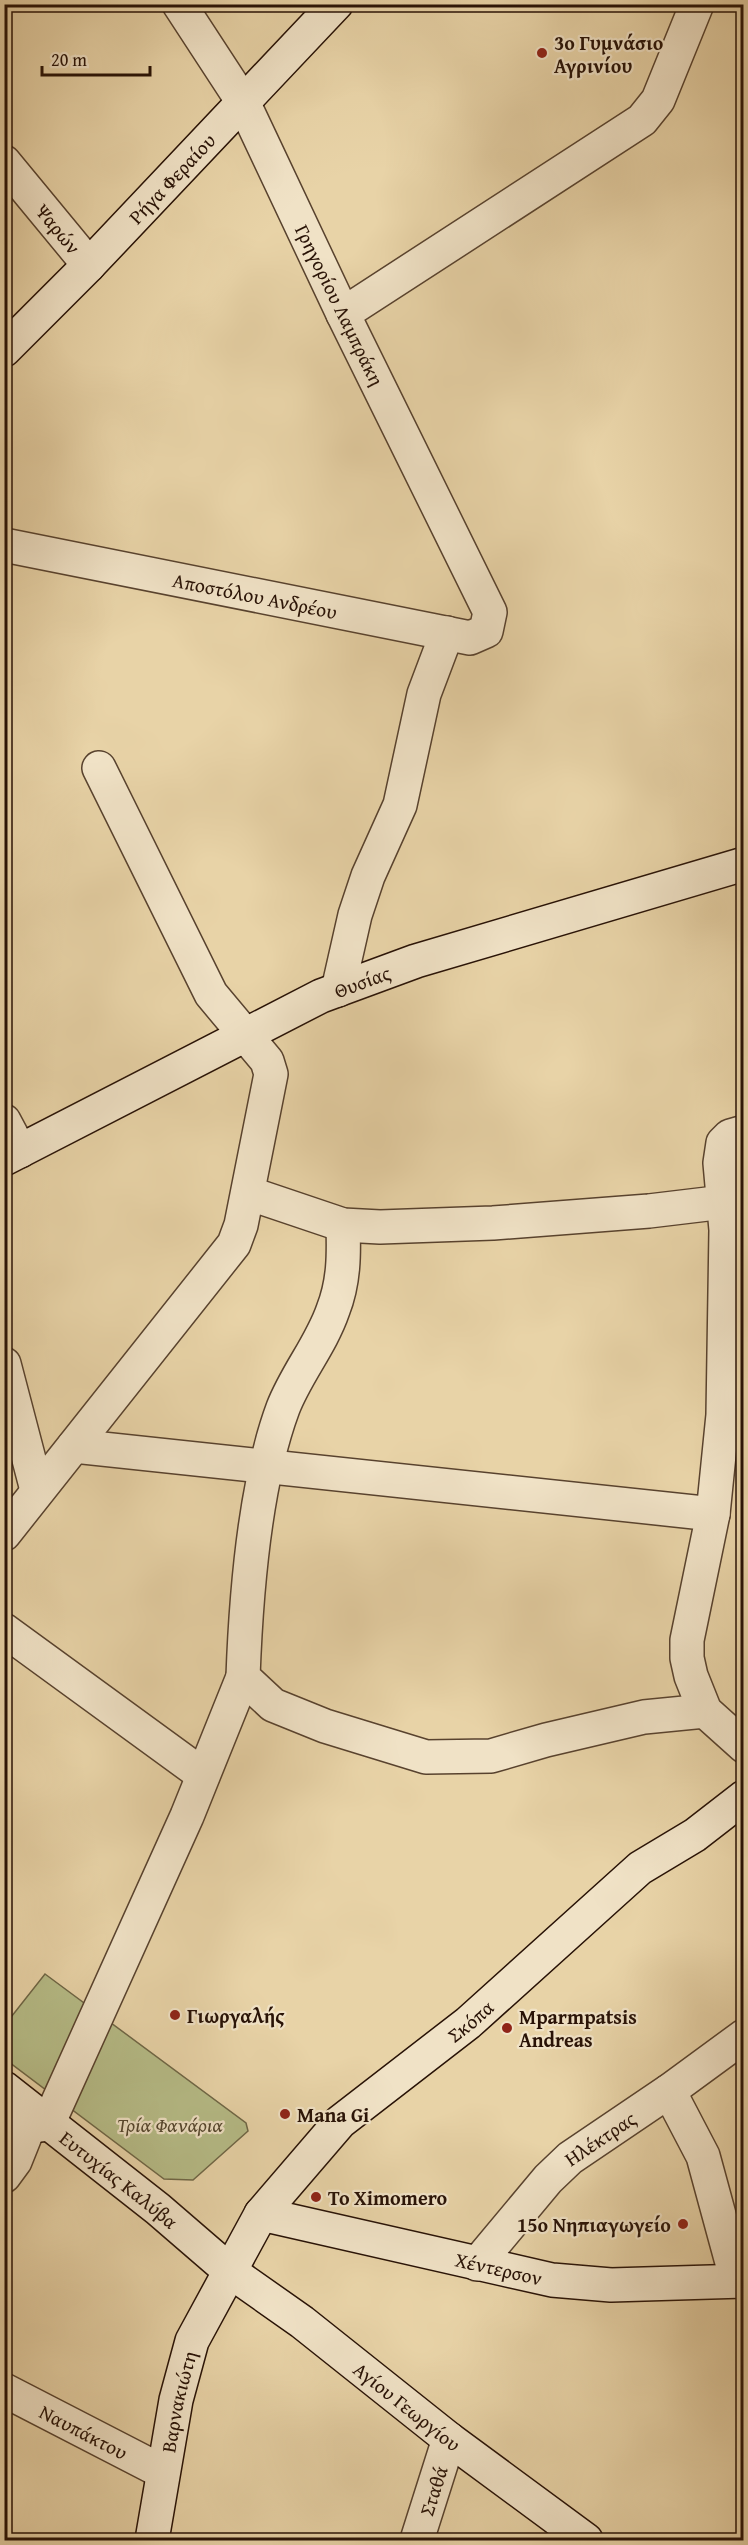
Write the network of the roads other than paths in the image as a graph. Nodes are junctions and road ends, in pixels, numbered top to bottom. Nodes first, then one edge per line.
1 (179, 4) edge
2 (336, 4) edge
3 (697, 4) edge
4 (243, 102) junction
5 (4, 162) edge
6 (89, 265) junction
7 (343, 314) junction
8 (4, 350) edge
9 (4, 545) edge
10 (490, 612) joint
11 (447, 633) junction
12 (99, 768) dead end
13 (744, 864) edge
14 (338, 990) junction
15 (244, 1036) junction
16 (4, 1121) edge
17 (744, 1132) edge
18 (12, 1155) edge
19 (248, 1193) junction
20 (724, 1202) junction
21 (343, 1225) junction
22 (4, 1364) edge
23 (74, 1446) junction
24 (266, 1465) junction
25 (37, 1490) junction
26 (713, 1514) junction
27 (4, 1534) edge
28 (4, 1630) edge
29 (243, 1677) junction
30 (705, 1710) junction
31 (744, 1746) edge
32 (203, 1775) junction
33 (744, 1797) edge
34 (744, 2036) edge
35 (4, 2088) edge
36 (669, 2091) junction
37 (27, 2126) edge
38 (4, 2176) edge
39 (261, 2214) junction
40 (477, 2265) junction
41 (231, 2272) junction
42 (740, 2281) edge
43 (4, 2390) edge
44 (449, 2439) junction
45 (163, 2472) junction
46 (152, 2541) edge
47 (417, 2541) edge
48 (586, 2541) edge

1 - 4 street, Γρηγορίου Λαμπράκη
2 - 4 street, Ρήγα Φεραίου
3 - 7 street
4 - 6 street, Ρήγα Φεραίου
4 - 7 street, Γρηγορίου Λαμπράκη
5 - 6 street, Ψαρών
6 - 8 street, Ρήγα Φεραίου
7 - 10 street, Γρηγορίου Λαμπράκη
9 - 11 street, Αποστόλου Ανδρέου
10 - 11 street, Αποστόλου Ανδρέου
11 - 14 street
12 - 15 street
13 - 14 street, Θυσίας
14 - 15 street, Θυσίας
15 - 18 street, Θυσίας
15 - 19 street
16 - 18 street
17 - 20 street
19 - 21 street
19 - 23 street
20 - 21 street
20 - 26 street
21 - 24 street
22 - 25 street
23 - 24 street
23 - 25 street
24 - 26 street
24 - 29 street
25 - 27 street
26 - 30 street
28 - 32 street
29 - 30 street
29 - 32 street
30 - 31 street
32 - 37 street
33 - 39 street, Σκόπα
34 - 36 street, Ηλέκτρας
35 - 37 street, Ευτυχίας Καλύβα
36 - 40 street, Ηλέκτρας
36 - 42 street
37 - 38 street
37 - 41 street, Ευτυχίας Καλύβα
39 - 40 street, Χέντερσον
39 - 41 street, Σκόπα
40 - 42 street, Χέντερσον
41 - 44 street, Αγίου Γεωργίου
41 - 45 street, Βαρνακιώτη
43 - 45 street, Ναυπάκτου
44 - 47 street, Σταθά
44 - 48 street, Αγίου Γεωργίου
45 - 46 street, Βαρνακιώτη

